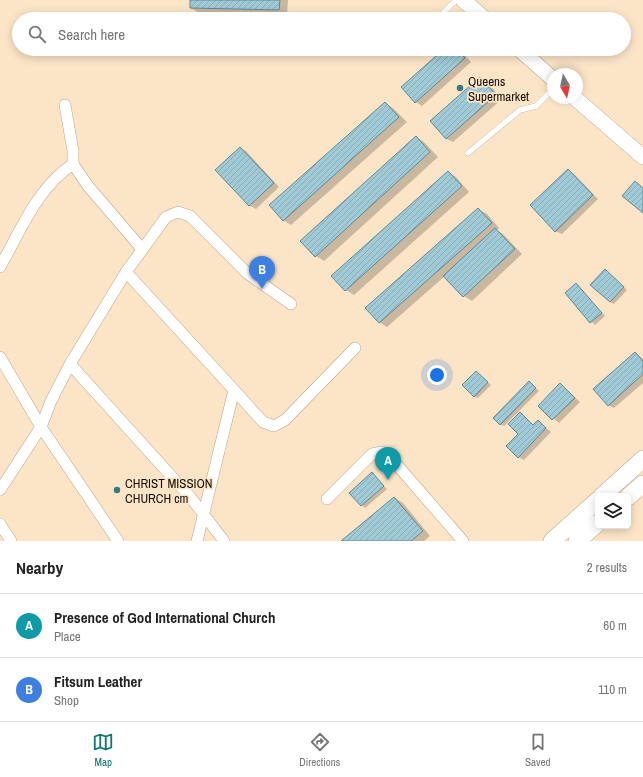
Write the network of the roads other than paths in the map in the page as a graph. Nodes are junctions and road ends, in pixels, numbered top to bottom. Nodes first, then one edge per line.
1 (456, 0) edge
2 (463, 0) edge
3 (444, 12) edge
4 (477, 12) edge
5 (527, 56) edge
6 (547, 74) edge
7 (547, 95) edge
8 (582, 104) edge
9 (66, 105) dead end
10 (468, 153) dead end
11 (643, 157) edge
12 (73, 164) junction
13 (142, 250) junction
14 (0, 267) edge
15 (126, 272) junction
16 (291, 304) dead end
17 (355, 348) dead end
18 (0, 357) edge
19 (70, 364) junction
20 (234, 390) junction
21 (41, 427) junction
22 (643, 459) edge
23 (2, 483) edge
24 (643, 484) edge
25 (605, 493) edge
26 (631, 494) edge
27 (327, 498) dead end
28 (595, 503) edge
29 (204, 516) junction
30 (0, 524) edge
31 (595, 526) edge
32 (10, 541) edge
33 (118, 541) edge
34 (197, 541) edge
35 (224, 541) edge
36 (463, 541) edge
37 (552, 541) edge
38 (577, 541) edge

1 - 3 lane
2 - 4 street
5 - 6 street
7 - 10 lane
8 - 11 street
9 - 12 street
12 - 13 street
12 - 14 street
13 - 15 street
13 - 16 street
15 - 19 street
15 - 20 street
17 - 20 street
18 - 21 street
19 - 21 street
19 - 29 street
20 - 29 street
21 - 23 street
21 - 33 street
22 - 25 main road
24 - 26 main road
27 - 36 street
28 - 37 main road
29 - 34 street
29 - 35 street
30 - 32 street
31 - 38 main road

